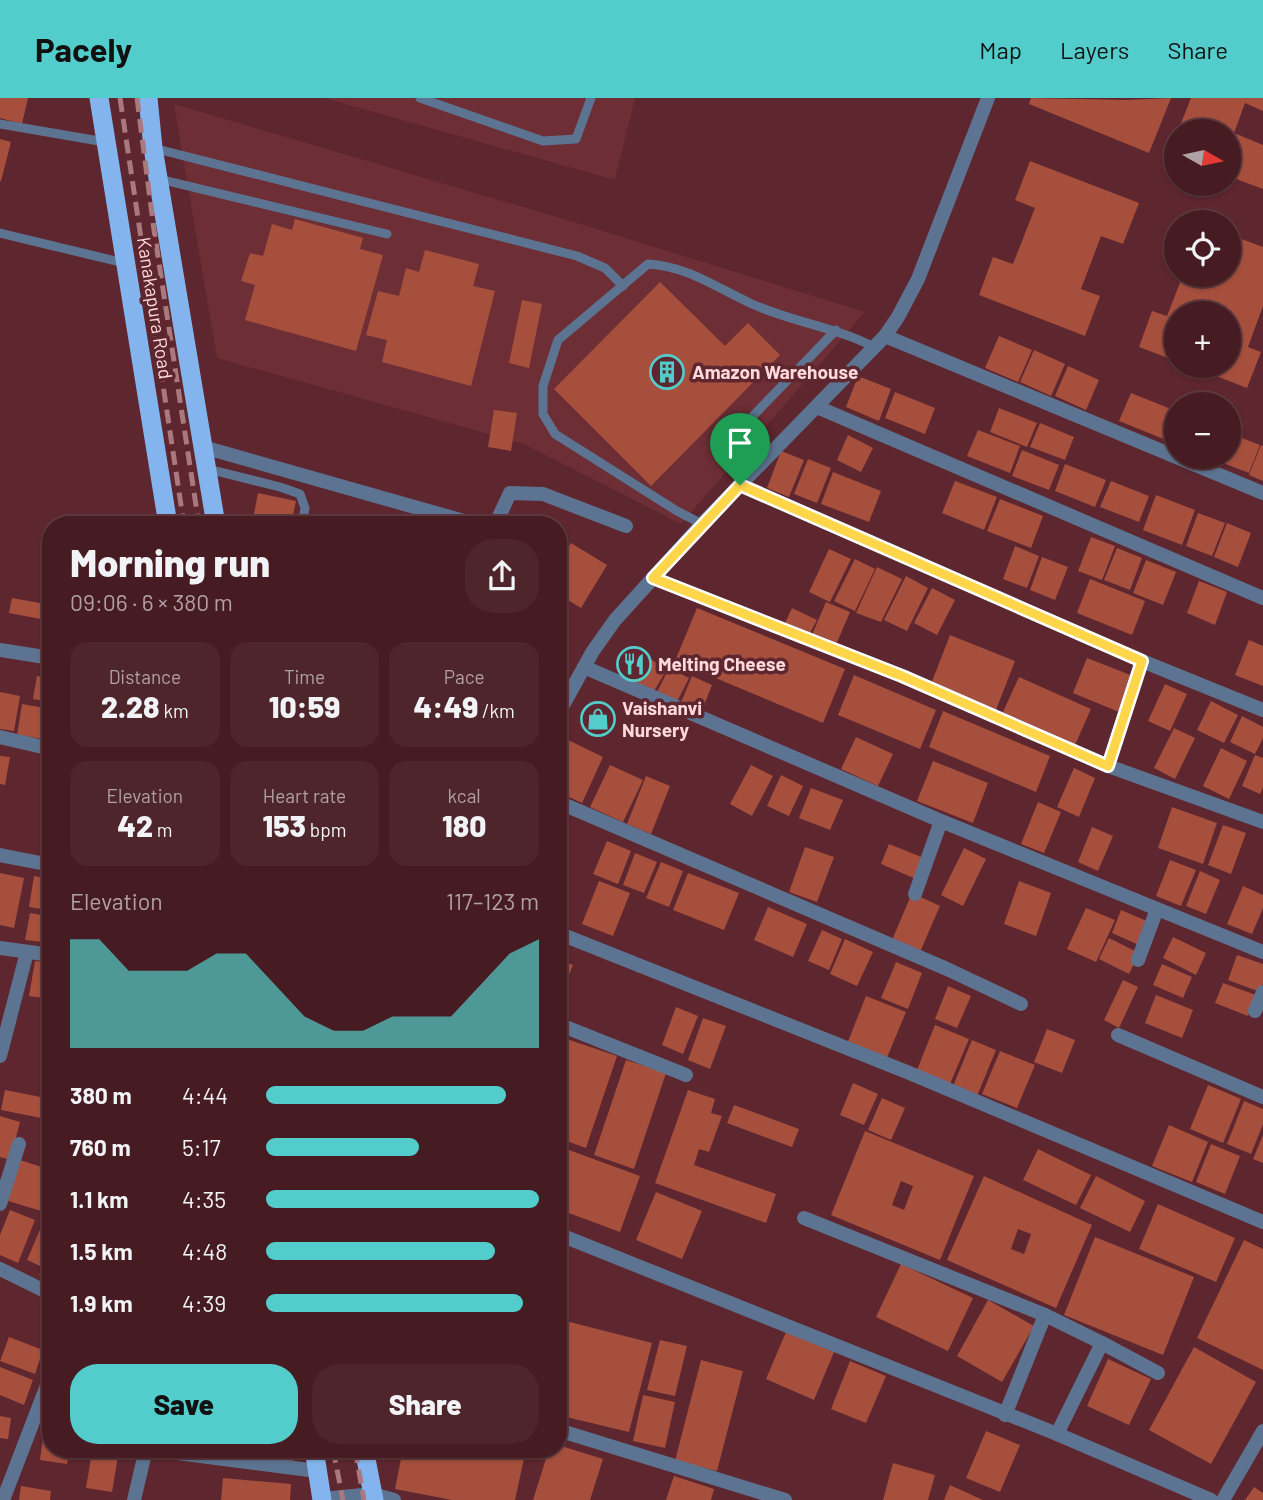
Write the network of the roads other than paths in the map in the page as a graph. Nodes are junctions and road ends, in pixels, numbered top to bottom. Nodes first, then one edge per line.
1 (99, 98) edge
2 (148, 98) edge
3 (420, 98) edge
4 (592, 98) edge
5 (988, 98) edge
6 (0, 124) edge
7 (105, 142) junction
8 (153, 148) junction
9 (159, 179) junction
10 (0, 233) edge
11 (387, 234) dead end
12 (124, 263) junction
13 (622, 286) junction
14 (836, 330) junction
15 (885, 336) junction
16 (874, 347) junction
17 (817, 407) junction
18 (203, 447) junction
19 (718, 452) dead end
20 (206, 469) junction
21 (740, 485) junction
22 (1263, 493) edge
23 (166, 516) edge
24 (217, 516) edge
25 (304, 516) edge
26 (446, 516) edge
27 (499, 516) edge
28 (702, 524) junction
29 (626, 526) dead end
30 (653, 578) junction
31 (1263, 598) edge
32 (0, 650) edge
33 (42, 657) edge
34 (1142, 661) junction
35 (584, 667) junction
36 (567, 698) edge
37 (1263, 710) edge
38 (0, 737) edge
39 (42, 747) edge
40 (1108, 766) junction
41 (567, 806) edge
42 (941, 821) junction
43 (1263, 822) edge
44 (0, 855) edge
45 (42, 863) edge
46 (915, 894) dead end
47 (1157, 909) junction
48 (567, 937) edge
49 (0, 948) edge
50 (27, 952) junction
51 (1263, 952) edge
52 (42, 954) edge
53 (1138, 960) dead end
54 (1263, 992) edge
55 (1021, 1004) dead end
56 (1255, 1011) dead end
57 (567, 1028) edge
58 (1118, 1035) dead end
59 (0, 1056) edge
60 (686, 1075) dead end
61 (1263, 1097) edge
62 (19, 1144) dead end
63 (0, 1204) edge
64 (804, 1218) dead end
65 (1263, 1222) edge
66 (567, 1238) edge
67 (0, 1269) edge
68 (42, 1290) edge
69 (1045, 1315) junction
70 (1102, 1343) junction
71 (1158, 1373) dead end
72 (42, 1398) edge
73 (1005, 1415) junction
74 (1263, 1431) edge
75 (567, 1433) edge
76 (1057, 1434) junction
77 (144, 1458) edge
78 (216, 1458) edge
79 (315, 1458) edge
80 (366, 1458) edge
81 (317, 1471) junction
82 (374, 1497) edge
83 (322, 1499) edge
84 (3, 1500) edge
85 (134, 1500) edge
86 (394, 1500) edge
87 (785, 1500) edge
88 (1211, 1500) edge
89 (1223, 1500) edge

1 - 7 highway, Kanakapura Road
2 - 8 highway, Kanakapura Road
3 - 4 lane
5 - 15 street
6 - 7 lane
7 - 12 highway, Kanakapura Road
8 - 9 highway, Kanakapura Road
8 - 13 lane
9 - 11 lane
9 - 18 highway, Kanakapura Road
10 - 12 lane
12 - 23 highway, Kanakapura Road
13 - 14 lane
13 - 28 lane
14 - 16 lane
14 - 19 lane
15 - 16 street
15 - 22 street
16 - 17 street
17 - 21 street
17 - 31 street
18 - 20 highway, Kanakapura Road
18 - 26 street
20 - 24 highway, Kanakapura Road
20 - 25 lane
21 - 28 street
21 - 34 street
27 - 29 street
28 - 30 street
30 - 35 street
30 - 40 street
32 - 33 street
34 - 37 street
34 - 40 street
35 - 36 street
35 - 42 street
38 - 39 street
40 - 43 street
41 - 55 street
42 - 46 street
42 - 47 street
44 - 45 street
47 - 51 street
47 - 53 street
48 - 65 street
49 - 50 street
50 - 52 street
50 - 59 street
54 - 56 street
57 - 60 street
58 - 61 street
62 - 63 street
64 - 69 street
66 - 73 street
67 - 68 street
69 - 70 street
69 - 73 street
70 - 71 street
70 - 76 street
72 - 84 street
73 - 76 street
74 - 89 street
75 - 87 street
76 - 88 street
77 - 85 street
78 - 81 street
79 - 81 highway
80 - 82 highway
81 - 83 highway
82 - 83 street
82 - 86 street

